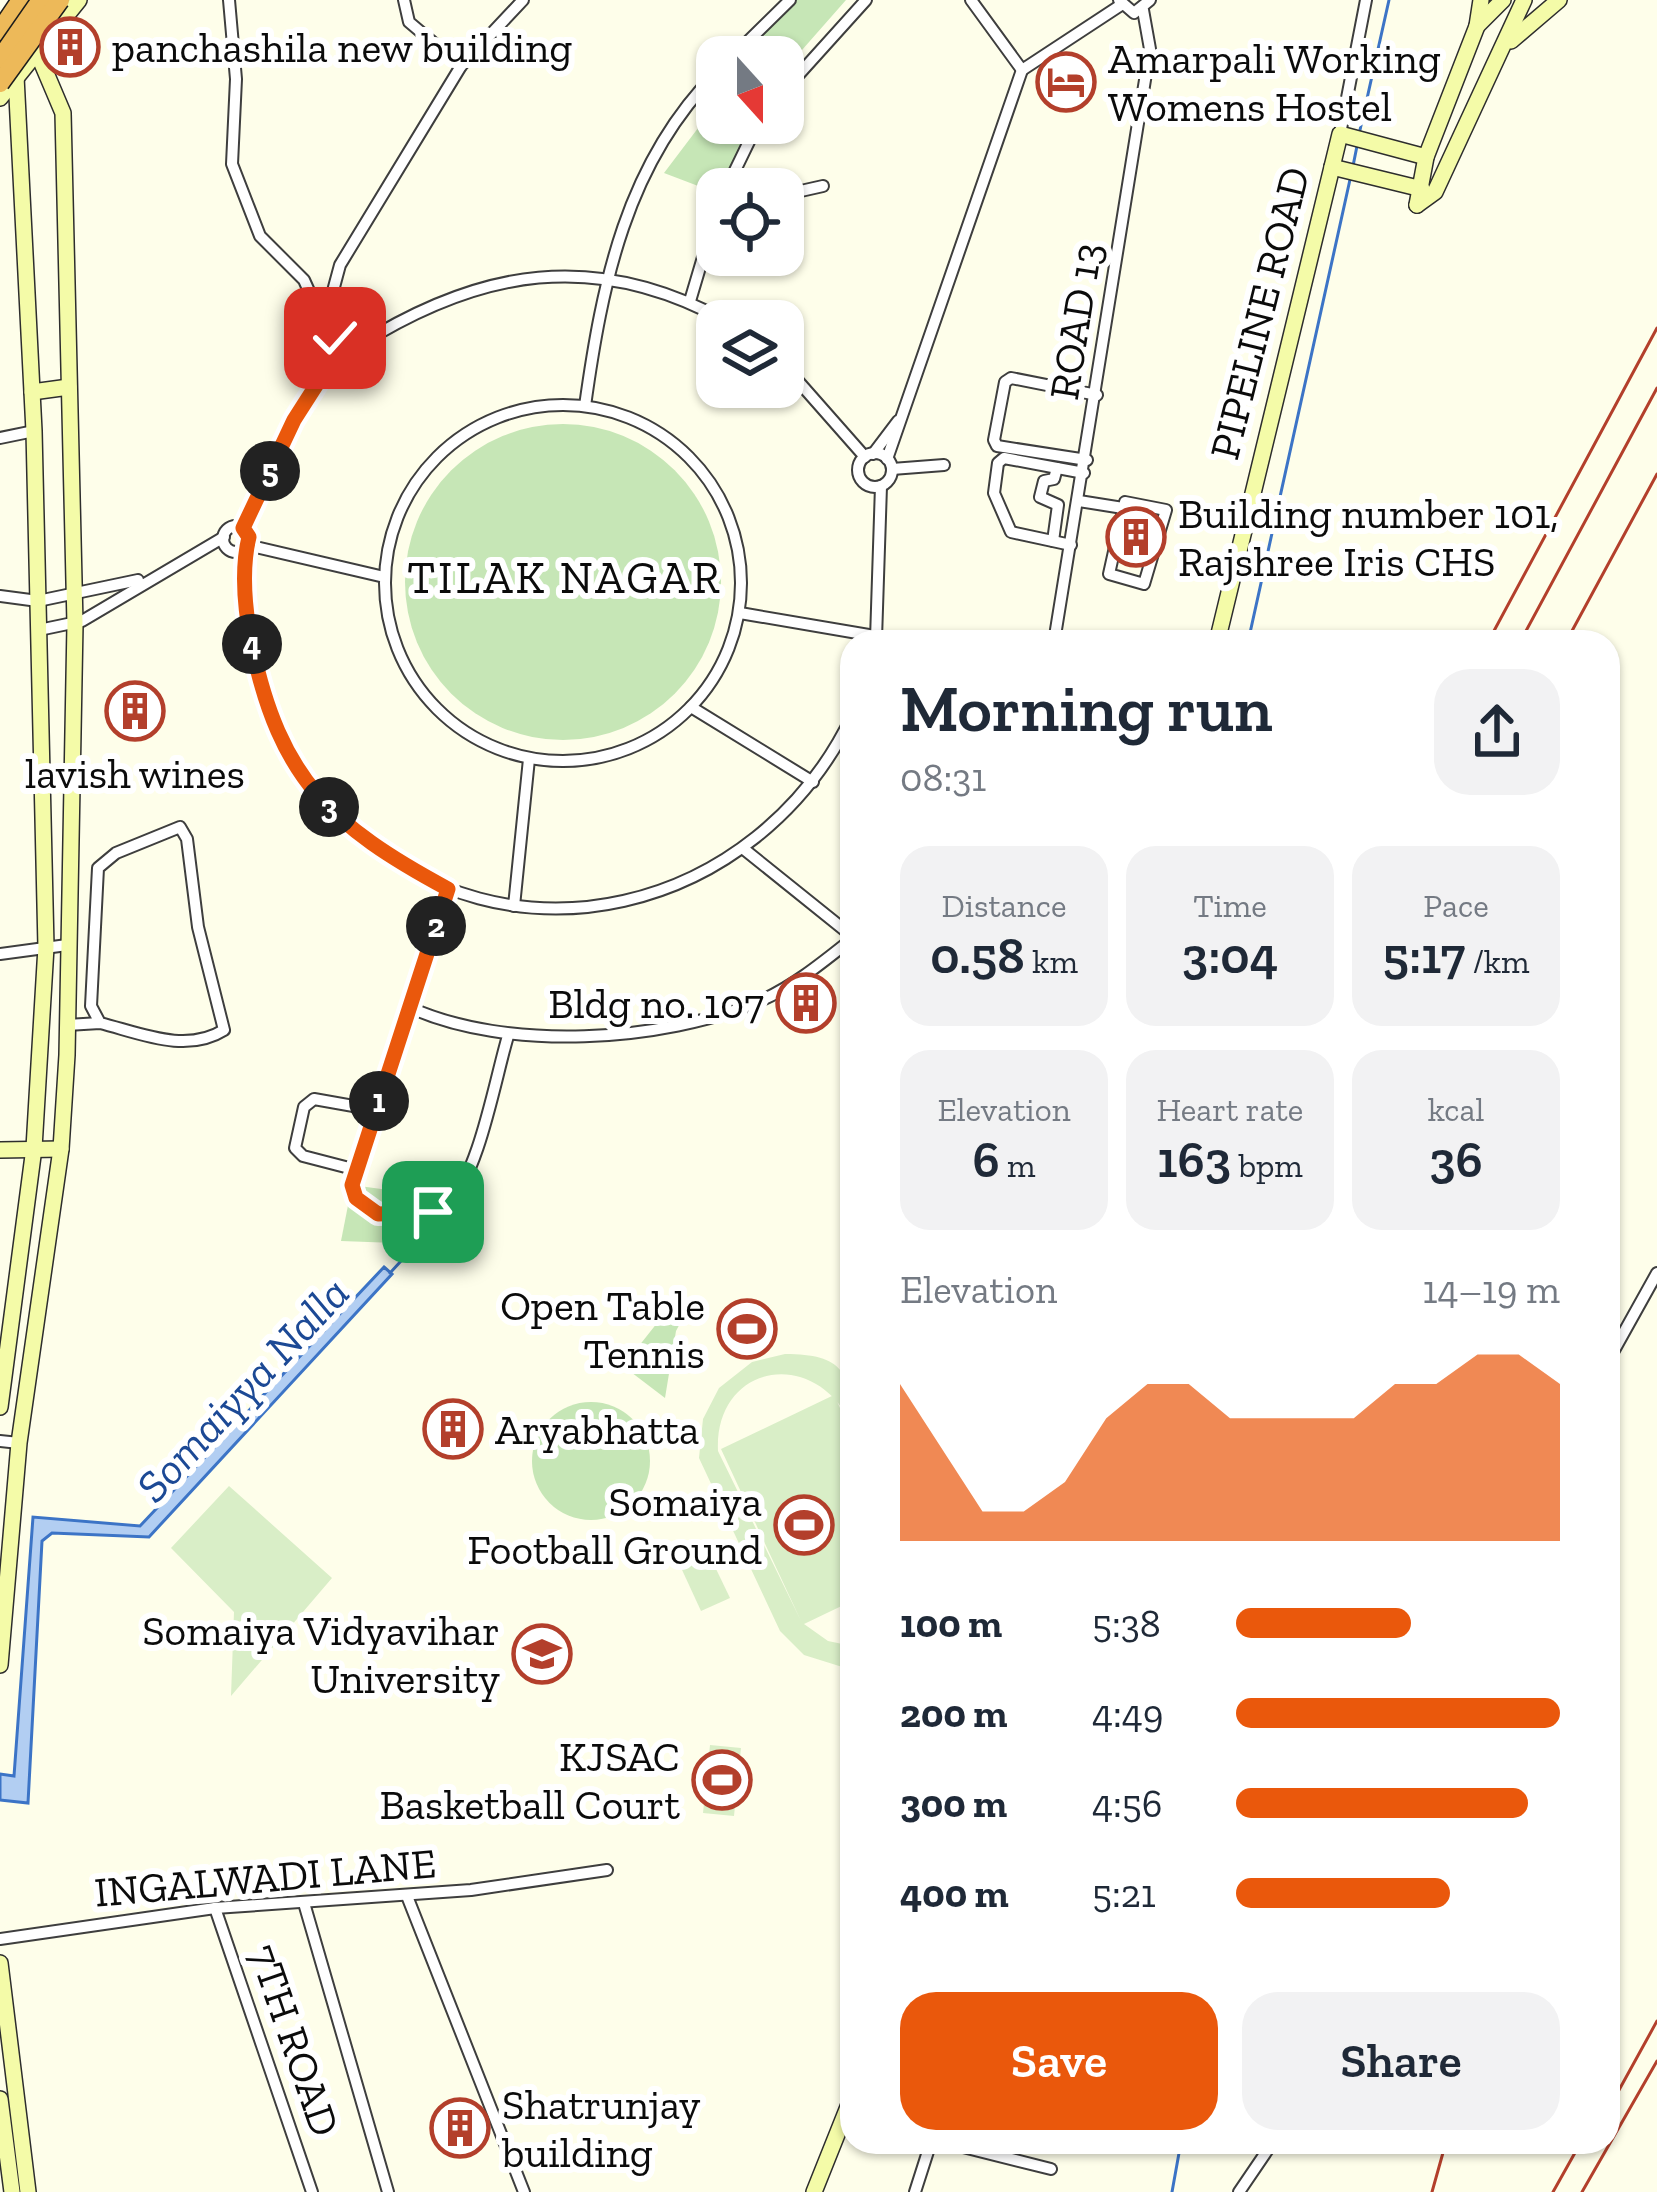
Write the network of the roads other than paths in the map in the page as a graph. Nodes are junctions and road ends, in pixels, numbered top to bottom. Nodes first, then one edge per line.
1 (60, 0) edge
2 (79, 0) edge
3 (229, 0) edge
4 (404, 0) edge
5 (524, 0) edge
6 (790, 0) edge
7 (866, 0) edge
8 (971, 0) edge
9 (1366, 0) edge
10 (1481, 0) edge
11 (1503, 0) edge
12 (1524, 0) edge
13 (1559, 0) edge
14 (1120, 3) edge
15 (1147, 5) edge
16 (17, 10) edge
17 (1478, 26) junction
18 (753, 36) edge
19 (1507, 45) junction
20 (38, 54) junction
21 (0, 57) edge
22 (461, 66) junction
23 (804, 69) edge
24 (1022, 70) junction
25 (8, 80) edge
26 (0, 98) edge
27 (696, 101) edge
28 (1354, 138) junction
29 (1426, 157) junction
30 (1346, 170) junction
31 (823, 186) dead end
32 (1417, 187) junction
33 (804, 190) edge
34 (1435, 192) junction
35 (698, 276) edge
36 (604, 277) junction
37 (690, 301) junction
38 (696, 304) edge
39 (334, 340) junction
40 (358, 346) junction
41 (333, 359) junction
42 (804, 386) edge
43 (70, 387) junction
44 (32, 392) junction
45 (1096, 395) junction
46 (585, 406) junction
47 (898, 421) junction
48 (34, 431) junction
49 (0, 438) edge
50 (868, 455) junction
51 (889, 464) junction
52 (944, 465) dead end
53 (1085, 466) junction
54 (1057, 468) junction
55 (881, 486) junction
56 (1079, 501) junction
57 (1124, 508) junction
58 (243, 528) junction
59 (224, 537) junction
60 (1053, 541) junction
61 (1071, 544) junction
62 (245, 547) junction
63 (380, 576) junction
64 (149, 578) junction
65 (74, 594) junction
66 (1, 598) edge
67 (38, 601) junction
68 (740, 613) junction
69 (75, 624) junction
70 (39, 630) junction
71 (876, 630) edge
72 (1056, 630) edge
73 (1220, 630) edge
74 (840, 632) edge
75 (691, 706) junction
76 (840, 736) edge
77 (529, 759) junction
78 (813, 782) junction
79 (745, 850) junction
80 (448, 889) junction
81 (514, 906) junction
82 (840, 928) edge
83 (67, 945) junction
84 (46, 947) junction
85 (840, 948) edge
86 (0, 955) edge
87 (409, 1007) junction
88 (100, 1023) junction
89 (67, 1024) junction
90 (508, 1036) junction
91 (376, 1110) junction
92 (34, 1148) junction
93 (61, 1149) junction
94 (0, 1150) edge
95 (357, 1170) junction
96 (1657, 1273) edge
97 (12, 1313) junction
98 (37, 1316) junction
99 (1620, 1339) edge
100 (0, 1407) edge
101 (0, 1441) edge
102 (20, 1443) junction
103 (0, 1665) edge
104 (607, 1870) dead end
105 (407, 1896) junction
106 (304, 1903) junction
107 (215, 1909) junction
108 (0, 1939) edge
109 (0, 1963) edge
110 (0, 2099) edge
111 (7, 2119) edge
112 (840, 2135) edge
113 (927, 2154) edge
114 (991, 2154) edge
115 (1265, 2154) edge
116 (1051, 2169) dead end
117 (823, 2190) edge
118 (12, 2192) edge
119 (28, 2192) edge
120 (312, 2192) edge
121 (388, 2192) edge
122 (524, 2192) edge
123 (915, 2192) edge
124 (1239, 2192) edge

1 - 25 highway, bridge
2 - 20 street
3 - 39 street
4 - 22 street
5 - 22 street
6 - 18 street
7 - 23 street
8 - 24 street
9 - 28 street, PIPELINE ROAD
10 - 17 street
11 - 17 street
12 - 19 street
13 - 19 street
14 - 15 street
14 - 24 street
15 - 45 street, ROAD 13
16 - 20 street
16 - 20 street
16 - 21 highway, bridge
16 - 25 street
17 - 29 street
19 - 34 street
20 - 25 street
20 - 43 street
21 - 25 street
22 - 39 street
24 - 47 street
25 - 26 street
25 - 44 street
27 - 36 street
28 - 29 street
28 - 30 street, PIPELINE ROAD
29 - 32 street
30 - 32 street
30 - 73 street, PIPELINE ROAD
31 - 33 street
32 - 34 street
32 - 34 street
35 - 37 street
36 - 37 street
36 - 40 street
36 - 46 street
37 - 38 street
39 - 40 street
39 - 41 street
40 - 41 street
41 - 58 street
42 - 50 street
43 - 44 street
43 - 65 street
44 - 48 street
45 - 53 street, ROAD 13
45 - 53 street
46 - 63 street
46 - 68 street
47 - 50 street
47 - 51 street
48 - 49 street
48 - 67 street
50 - 51 street
50 - 55 street
51 - 52 street
51 - 55 street
53 - 54 street
53 - 56 street, ROAD 13
54 - 60 street
54 - 60 street
55 - 71 street
56 - 57 street
56 - 61 street, ROAD 13
57 - 57 street
58 - 59 street
58 - 62 street
59 - 62 street
59 - 64 street
60 - 61 street
61 - 72 street, ROAD 13
62 - 63 street
62 - 80 street
63 - 77 street
64 - 65 street
64 - 69 street
65 - 67 street
65 - 69 street
66 - 67 street
67 - 70 street
68 - 74 street
68 - 75 street
69 - 70 street
69 - 83 street
70 - 84 street
75 - 77 street
75 - 78 street
76 - 78 street
77 - 81 street
78 - 79 street
79 - 81 street
79 - 82 street
80 - 81 street
80 - 87 street
83 - 84 street
83 - 89 street
84 - 86 street
84 - 92 street
85 - 90 street
87 - 90 street
87 - 91 street
88 - 88 street
88 - 89 street
89 - 93 street
90 - 95 street
91 - 95 street
91 - 95 street
92 - 93 street
92 - 94 street
92 - 97 street
93 - 98 street
96 - 99 street
97 - 98 street
97 - 100 street
98 - 102 street
101 - 102 street
102 - 103 street
104 - 105 street, INGALWADI LANE
105 - 106 street, INGALWADI LANE
105 - 122 street
106 - 107 street, INGALWADI LANE
106 - 121 street
107 - 108 street, INGALWADI LANE
107 - 120 street, 7TH ROAD
109 - 111 street
110 - 111 street
111 - 118 street
111 - 119 street
112 - 117 street
113 - 123 street
114 - 116 street
115 - 124 street

